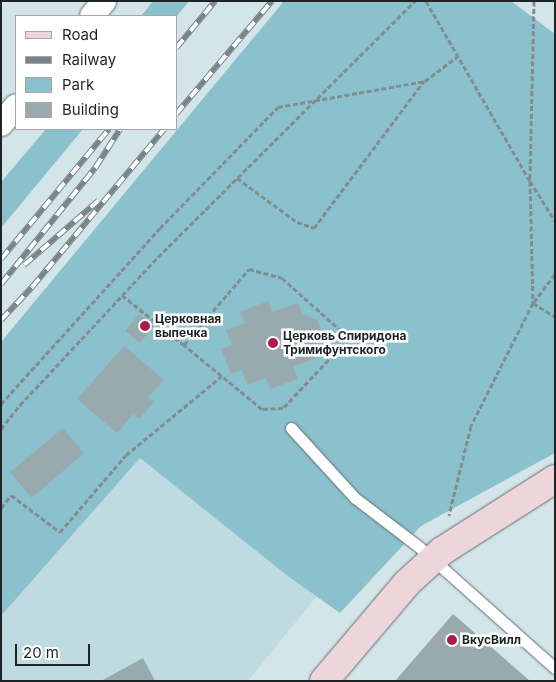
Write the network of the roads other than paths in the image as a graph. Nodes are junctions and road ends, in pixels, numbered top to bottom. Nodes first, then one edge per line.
1 (89, 1) edge
2 (104, 1) edge
3 (83, 15) edge
4 (93, 15) edge
5 (15, 107) edge
6 (1, 124) edge
7 (291, 428) dead end
8 (555, 479) edge
9 (437, 556) junction
10 (555, 668) edge
11 (324, 681) edge

1 - 3 street
2 - 4 street
5 - 6 street
7 - 9 lane
8 - 9 street
9 - 10 lane
9 - 11 street

